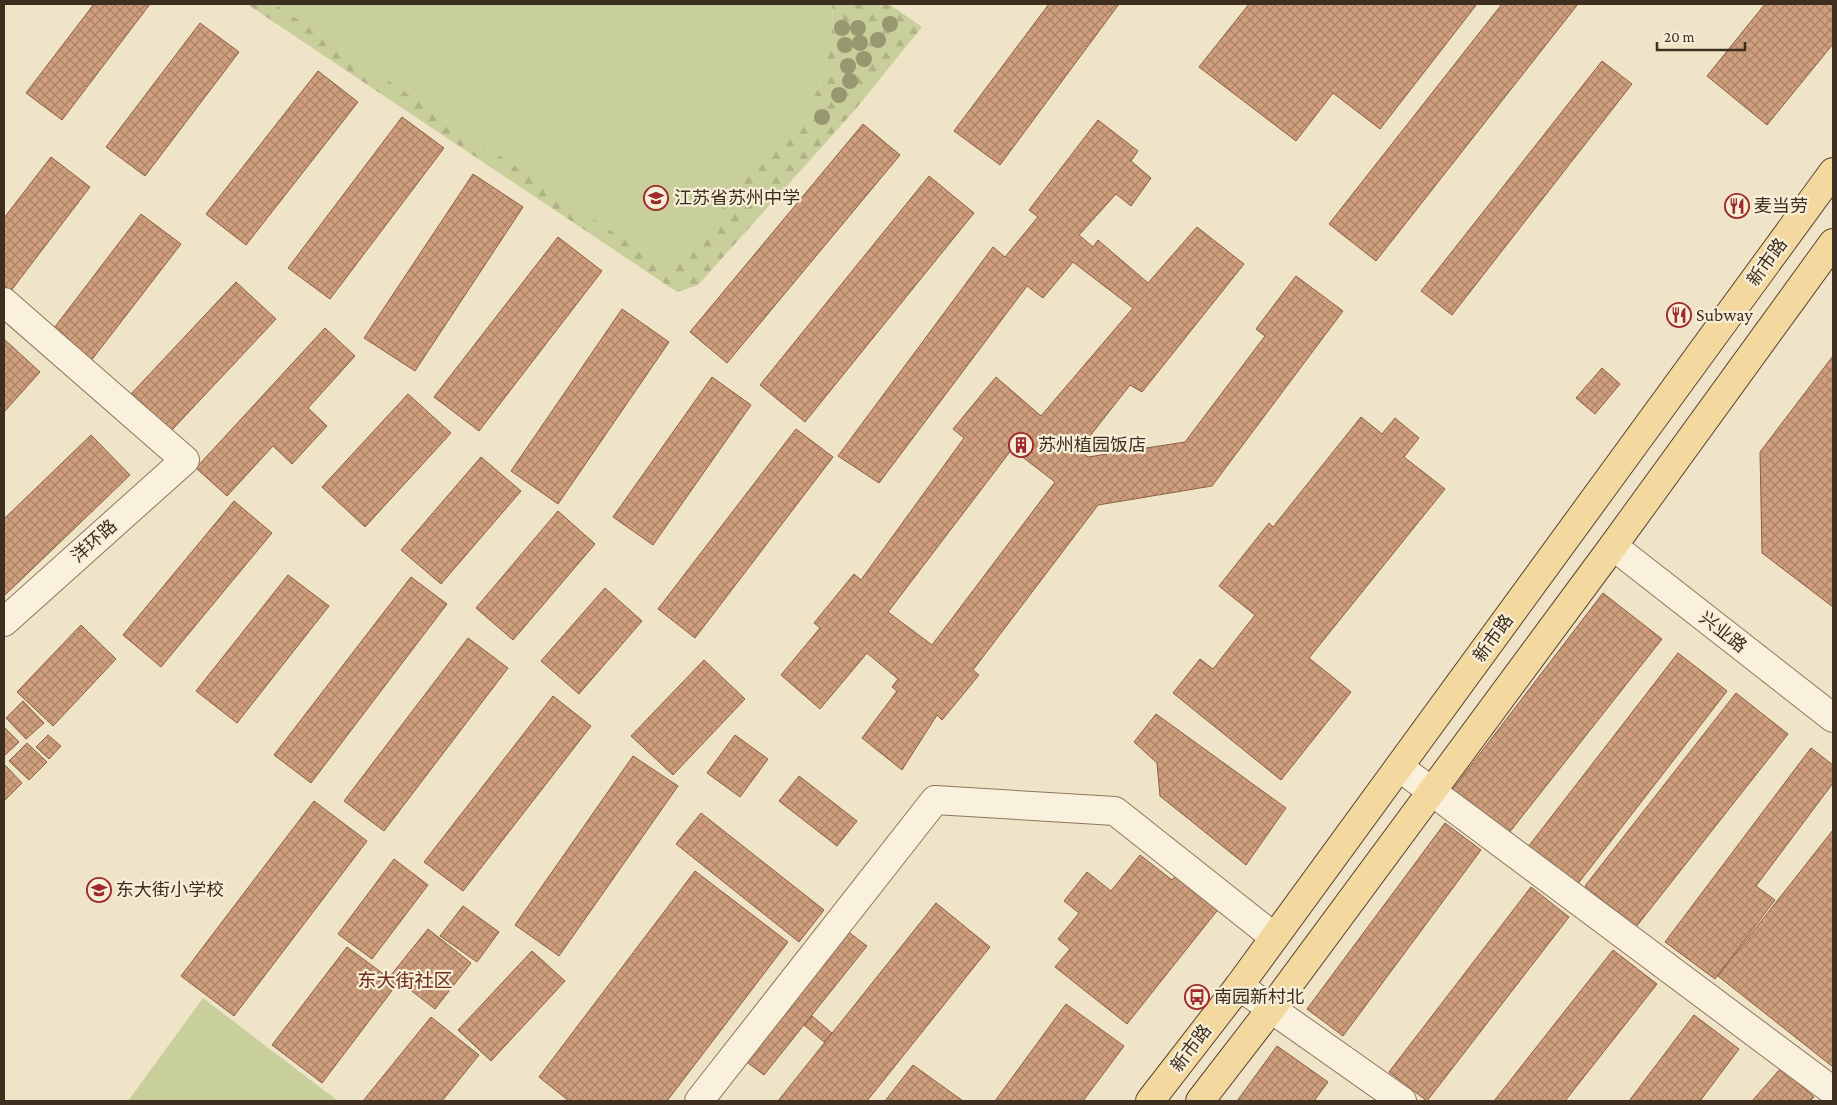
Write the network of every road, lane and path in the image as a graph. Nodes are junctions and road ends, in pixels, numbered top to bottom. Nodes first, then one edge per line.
1 (1833, 172) edge
2 (1833, 243) edge
3 (4, 302) edge
4 (1613, 546) junction
5 (4, 622) edge
6 (1833, 718) edge
7 (1399, 767) junction
8 (1432, 791) junction
9 (1274, 937) junction
10 (1239, 986) junction
11 (1271, 1009) junction
12 (1833, 1091) edge
13 (699, 1101) edge
14 (1150, 1101) edge
15 (1200, 1101) edge
16 (1402, 1101) edge

1 - 7 main road, 新市路
2 - 4 main road
3 - 5 street, 洋环路
4 - 6 street, 兴业路
4 - 8 main road
7 - 8 street
7 - 9 main road, 新市路
8 - 11 main road
8 - 12 street
9 - 10 main road, 新市路
9 - 13 street
10 - 11 street
10 - 14 main road, 新市路
11 - 15 main road
11 - 16 street

